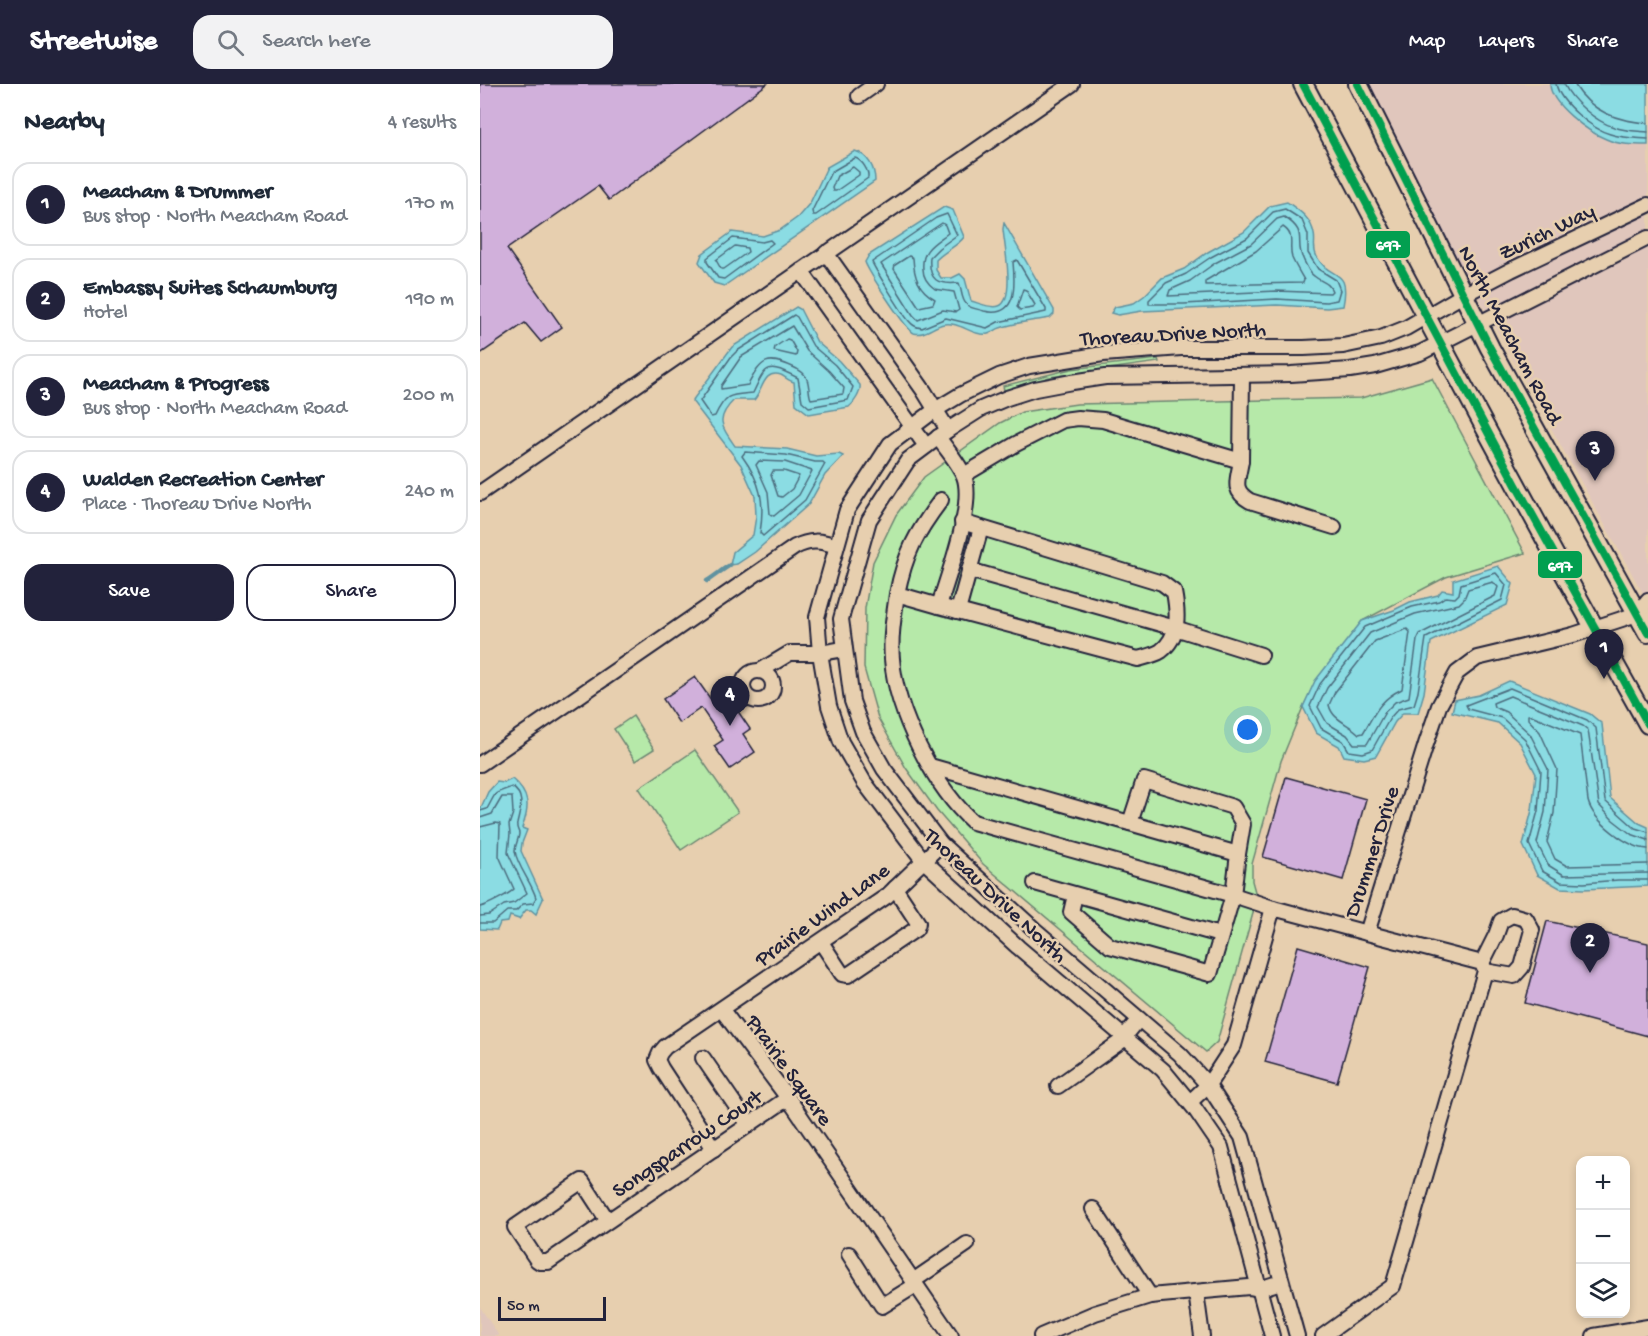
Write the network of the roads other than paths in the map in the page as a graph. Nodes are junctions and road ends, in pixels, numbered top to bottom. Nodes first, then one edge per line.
1 (876, 84) edge
2 (1303, 84) edge
3 (1358, 84) edge
4 (1064, 86) edge
5 (859, 96) dead end
6 (1648, 205) edge
7 (1648, 238) edge
8 (826, 253) junction
9 (801, 271) junction
10 (1463, 295) junction
11 (1426, 316) junction
12 (1477, 323) junction
13 (1440, 343) junction
14 (1242, 375) junction
15 (935, 410) junction
16 (913, 427) junction
17 (943, 434) junction
18 (926, 446) junction
19 (1241, 462) junction
20 (964, 475) junction
21 (480, 493) edge
22 (941, 500) dead end
23 (962, 522) junction
24 (1334, 527) dead end
25 (981, 528) junction
26 (836, 546) junction
27 (969, 570) junction
28 (897, 594) junction
29 (939, 606) junction
30 (1644, 610) edge
31 (958, 611) junction
32 (1175, 628) junction
33 (1594, 629) junction
34 (1648, 633) edge
35 (844, 650) junction
36 (820, 653) junction
37 (1261, 655) dead end
38 (760, 671) dead end
39 (1648, 724) edge
40 (480, 764) edge
41 (930, 766) junction
42 (1130, 822) junction
43 (941, 844) junction
44 (1238, 854) junction
45 (923, 860) junction
46 (1035, 883) dead end
47 (895, 888) junction
48 (1075, 895) junction
49 (1233, 895) junction
50 (1273, 908) junction
51 (1367, 933) junction
52 (1220, 935) junction
53 (820, 942) junction
54 (722, 1010) junction
55 (1139, 1019) junction
56 (1124, 1037) junction
57 (704, 1058) dead end
58 (1208, 1085) junction
59 (1058, 1086) dead end
60 (788, 1098) junction
61 (1190, 1102) junction
62 (749, 1125) junction
63 (714, 1149) junction
64 (1093, 1209) dead end
65 (608, 1221) junction
66 (967, 1244) dead end
67 (849, 1254) dead end
68 (914, 1282) junction
69 (1281, 1282) junction
70 (1259, 1288) junction
71 (1196, 1292) junction
72 (1150, 1296) junction
73 (1648, 1327) edge
74 (951, 1336) edge
75 (1041, 1336) edge
76 (1202, 1336) edge
77 (1272, 1336) edge
78 (1297, 1336) edge
79 (1323, 1336) edge
80 (1594, 1336) edge

1 - 5 street
2 - 11 main road
3 - 10 main road, North Meacham Road
4 - 8 street
6 - 10 street, Zurich Way
7 - 12 street
8 - 9 street
8 - 15 street
9 - 16 street
9 - 21 street
10 - 11 street, Thoreau Drive North
10 - 12 main road, North Meacham Road
11 - 13 main road
11 - 15 street, Thoreau Drive North
12 - 13 street, Thoreau Drive North
12 - 30 main road, North Meacham Road
13 - 14 street, Thoreau Drive North
13 - 33 main road
14 - 17 street, Thoreau Drive North
14 - 19 street
15 - 16 street, Thoreau Drive North
15 - 17 street
16 - 18 street
16 - 26 street, Thoreau Drive North
17 - 18 street, Thoreau Drive North
17 - 20 street
18 - 35 street, Thoreau Drive North
19 - 20 street
19 - 24 street
20 - 23 street
22 - 28 street, Drummer Drive
23 - 25 street
23 - 29 street
25 - 27 street
25 - 32 street
26 - 36 street, Thoreau Drive North
26 - 40 street
27 - 31 street
27 - 32 street
28 - 29 street
28 - 41 street, Drummer Drive
29 - 31 street
30 - 33 street, Drummer Drive
30 - 34 main road, North Meacham Road
31 - 32 street
32 - 37 street
33 - 39 main road
33 - 51 street, Drummer Drive
35 - 36 street
35 - 43 street, Thoreau Drive North
36 - 38 street
36 - 45 street, Thoreau Drive North
41 - 42 street
41 - 49 street, Drummer Drive
42 - 44 street
42 - 44 street
43 - 45 street, Prairie Wind Lane
43 - 55 street, Thoreau Drive North
44 - 49 street
45 - 47 street, Prairie Wind Lane
45 - 56 street, Thoreau Drive North
46 - 48 street
47 - 53 street, Prairie Wind Lane
47 - 53 street
48 - 52 street
48 - 52 street
49 - 50 street, Drummer Drive
49 - 52 street
50 - 51 street, Drummer Drive
50 - 58 street
51 - 79 street
53 - 54 street, Prairie Wind Lane
54 - 60 street, Prairie Square
54 - 63 street, Prairie Square
55 - 56 street
55 - 58 street, Thoreau Drive North
56 - 59 street
56 - 61 street, Thoreau Drive North
57 - 62 street
58 - 61 street
58 - 69 street, Thoreau Drive North
60 - 62 street, Songsparrow Court
60 - 68 street, Prairie Square
61 - 70 street, Thoreau Drive North
62 - 63 street, Songsparrow Court
63 - 65 street, Songsparrow Court
64 - 72 street
65 - 65 street, Songsparrow Court
66 - 68 street
67 - 68 street
68 - 74 street
69 - 70 street
69 - 78 street, Thoreau Drive North
70 - 71 street
70 - 77 street, Thoreau Drive North
71 - 72 street
71 - 76 street
72 - 75 street
73 - 80 street

